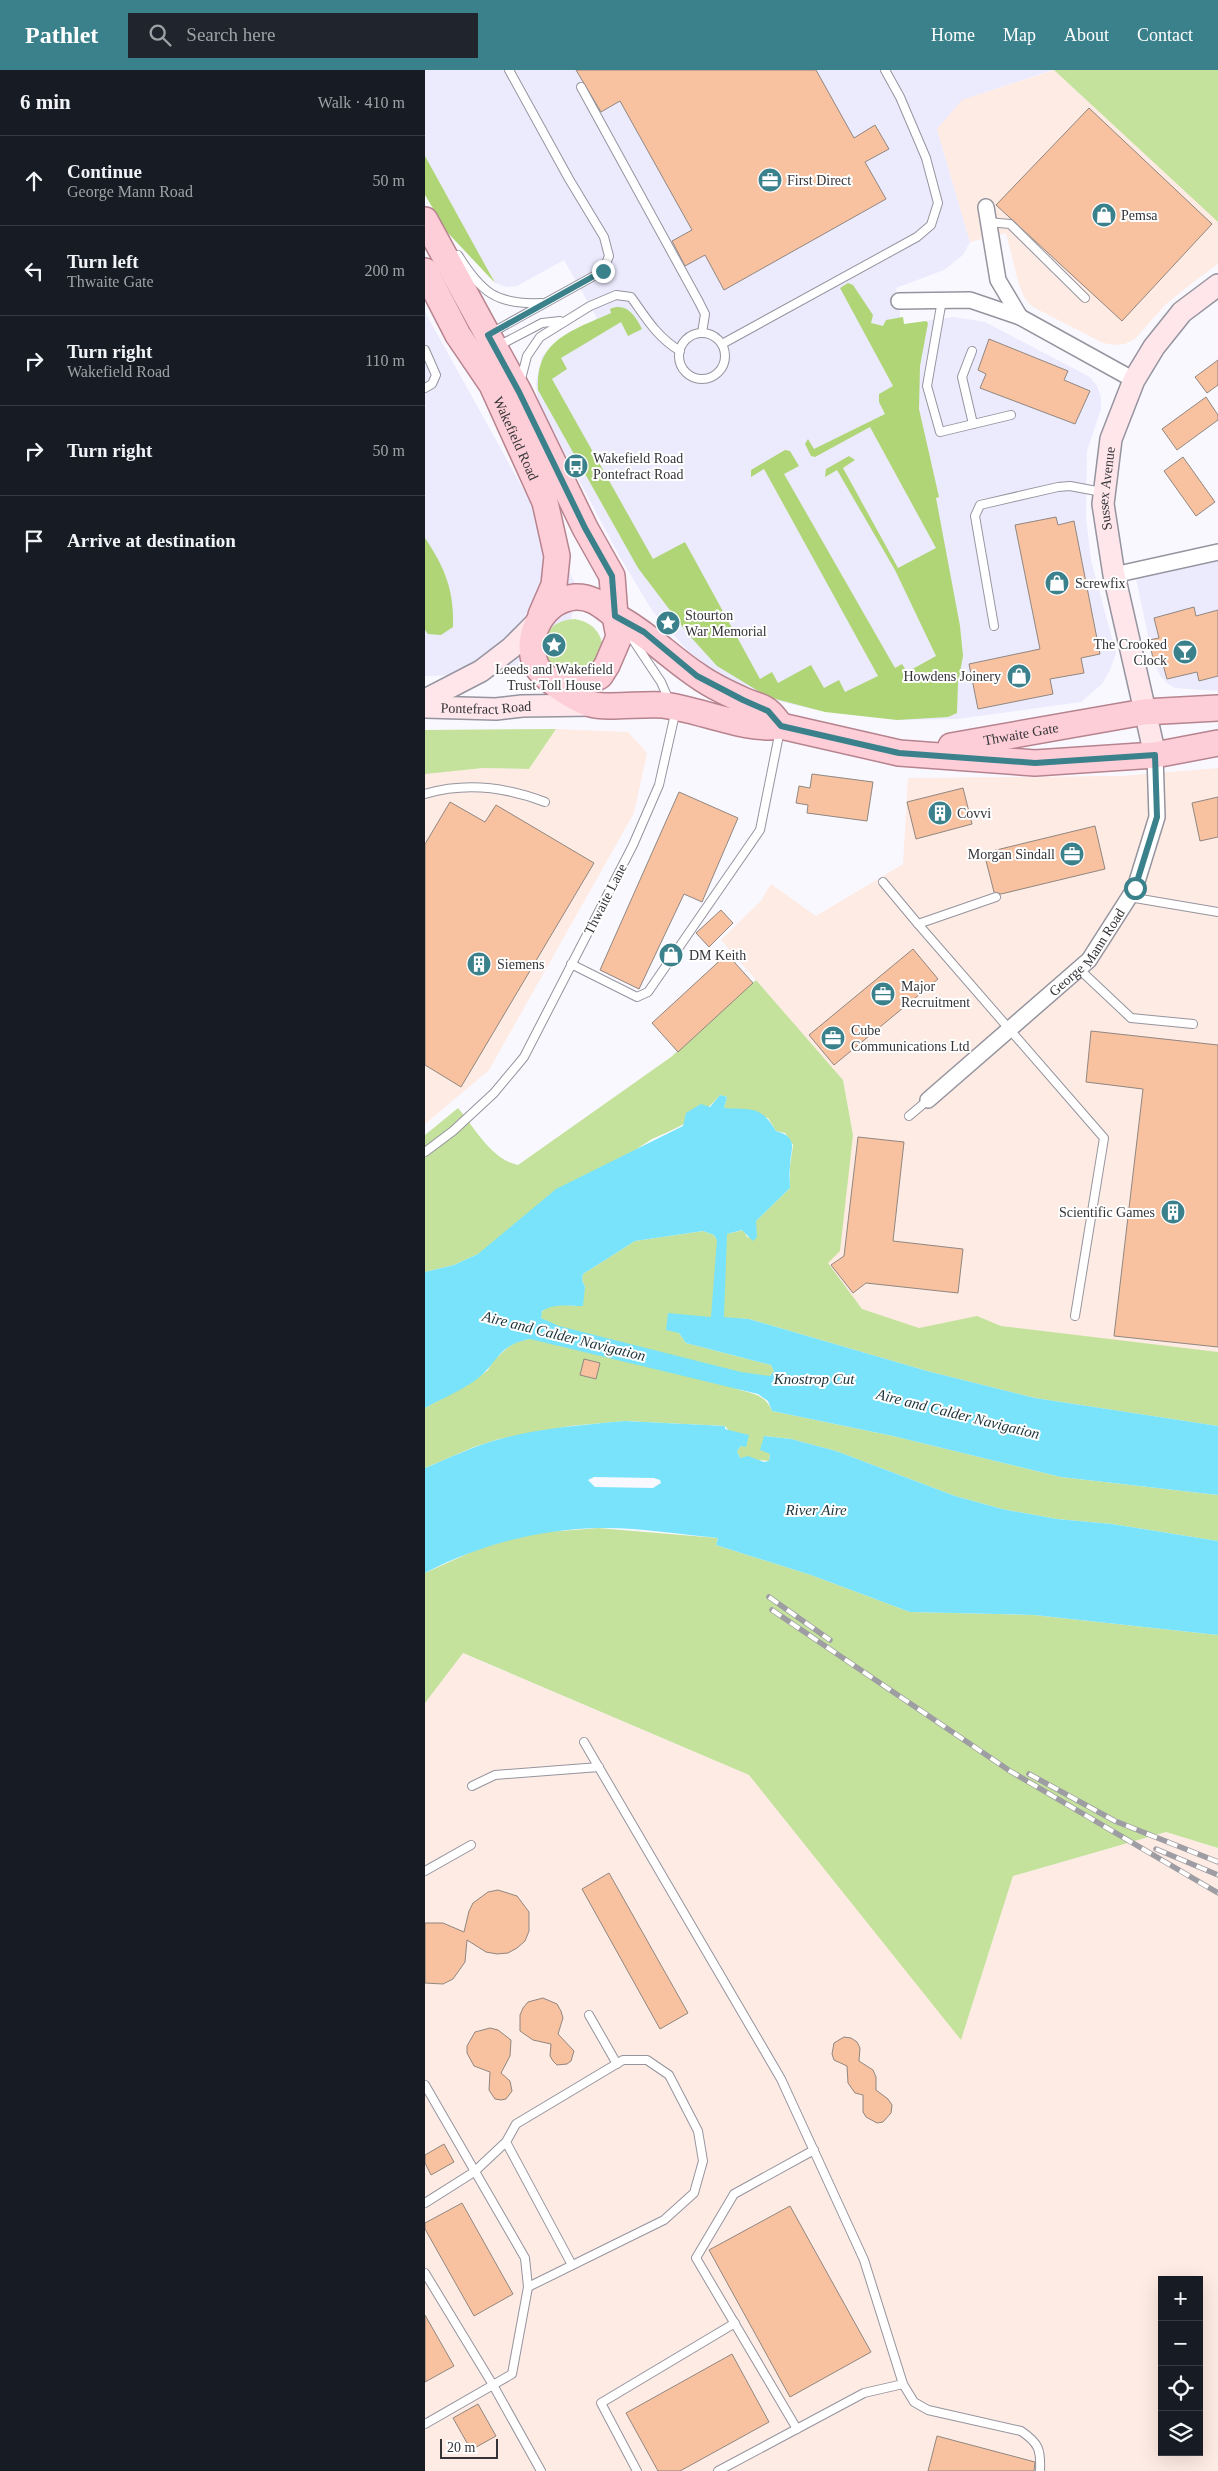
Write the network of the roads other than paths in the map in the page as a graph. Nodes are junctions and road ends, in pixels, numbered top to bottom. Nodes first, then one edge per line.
1 (509, 70) edge
2 (885, 70) edge
3 (581, 88) dead end
4 (987, 214) joint
5 (425, 221) edge
6 (425, 271) edge
7 (1218, 285) edge
8 (1085, 298) dead end
9 (942, 300) junction
10 (899, 301) dead end
11 (544, 302) junction
12 (1020, 317) junction
13 (562, 321) junction
14 (702, 333) junction
15 (722, 344) junction
16 (482, 347) junction
17 (425, 350) edge
18 (680, 351) junction
19 (972, 352) dead end
20 (1134, 380) junction
21 (425, 388) edge
22 (519, 392) junction
23 (1011, 416) dead end
24 (973, 424) junction
25 (1104, 492) junction
26 (1218, 552) edge
27 (1114, 575) junction
28 (615, 616) junction
29 (539, 620) junction
30 (994, 626) dead end
31 (575, 690) junction
32 (425, 700) edge
33 (425, 707) edge
34 (673, 708) junction
35 (1218, 708) edge
36 (1144, 712) junction
37 (1218, 724) edge
38 (781, 726) junction
39 (1218, 743) edge
40 (899, 753) junction
41 (1155, 755) junction
42 (425, 794) edge
43 (545, 802) dead end
44 (883, 882) dead end
45 (995, 897) dead end
46 (1129, 897) junction
47 (1218, 912) edge
48 (918, 924) junction
49 (571, 964) junction
50 (1079, 969) junction
51 (1193, 1024) dead end
52 (1009, 1029) junction
53 (928, 1100) joint
54 (909, 1116) dead end
55 (425, 1152) edge
56 (1075, 1316) dead end
57 (584, 1742) dead end
58 (599, 1768) junction
59 (473, 1786) dead end
60 (471, 1845) dead end
61 (425, 1871) edge
62 (589, 2015) dead end
63 (617, 2064) junction
64 (425, 2085) edge
65 (506, 2142) junction
66 (814, 2150) junction
67 (474, 2172) junction
68 (425, 2203) edge
69 (572, 2265) junction
70 (425, 2273) edge
71 (528, 2287) junction
72 (735, 2323) junction
73 (903, 2384) junction
74 (493, 2385) junction
75 (425, 2424) edge
76 (797, 2429) junction
77 (541, 2471) edge
78 (637, 2471) edge
79 (718, 2471) edge
80 (1040, 2471) edge

1 - 11 lane
2 - 15 lane
3 - 14 lane
4 - 8 lane
4 - 12 street
5 - 11 lane
5 - 16 main road, Wakefield Road
6 - 16 main road, Wakefield Road
7 - 20 street, Sussex Avenue
9 - 10 street
9 - 12 street
9 - 24 lane
11 - 16 lane
12 - 20 street
13 - 16 lane
13 - 18 lane
13 - 22 lane
14 - 15 lane
14 - 18 lane
15 - 18 lane
16 - 22 main road, Wakefield Road
16 - 29 main road, Wakefield Road
17 - 21 lane
19 - 24 lane
20 - 25 street, Sussex Avenue
22 - 28 main road, Wakefield Road
23 - 24 lane
25 - 27 street, Sussex Avenue
25 - 30 lane
26 - 27 street
27 - 36 street, Sussex Avenue
28 - 29 main road
28 - 31 main road
28 - 34 lane
28 - 38 main road
29 - 31 main road
29 - 32 street, Pontefract Road
31 - 33 street, Pontefract Road
31 - 34 main road, Thwaite Gate
34 - 38 main road, Thwaite Gate
34 - 49 lane, Thwaite Lane
35 - 36 main road, Thwaite Gate
36 - 37 main road
36 - 40 main road, Thwaite Gate
36 - 41 street, Sussex Avenue
38 - 40 main road, Thwaite Gate
38 - 49 lane
39 - 41 main road, Thwaite Gate
40 - 41 main road, Thwaite Gate
41 - 46 street, George Mann Road
42 - 43 lane
44 - 48 lane
45 - 48 lane
46 - 47 lane
46 - 50 street, George Mann Road
48 - 52 lane
49 - 55 lane, Thwaite Lane
50 - 51 lane
50 - 52 street, George Mann Road
52 - 53 street, George Mann Road
52 - 56 lane
53 - 54 lane
57 - 58 lane
58 - 59 lane
58 - 66 lane
60 - 61 lane
62 - 63 lane
63 - 65 lane
63 - 69 lane
64 - 67 lane
65 - 67 lane
65 - 69 lane
66 - 72 lane
66 - 73 lane
67 - 68 lane
67 - 71 lane
69 - 71 lane
70 - 74 lane
71 - 74 lane
72 - 76 lane
72 - 78 lane
73 - 76 lane
73 - 80 lane
74 - 75 lane
74 - 77 lane
76 - 79 lane

